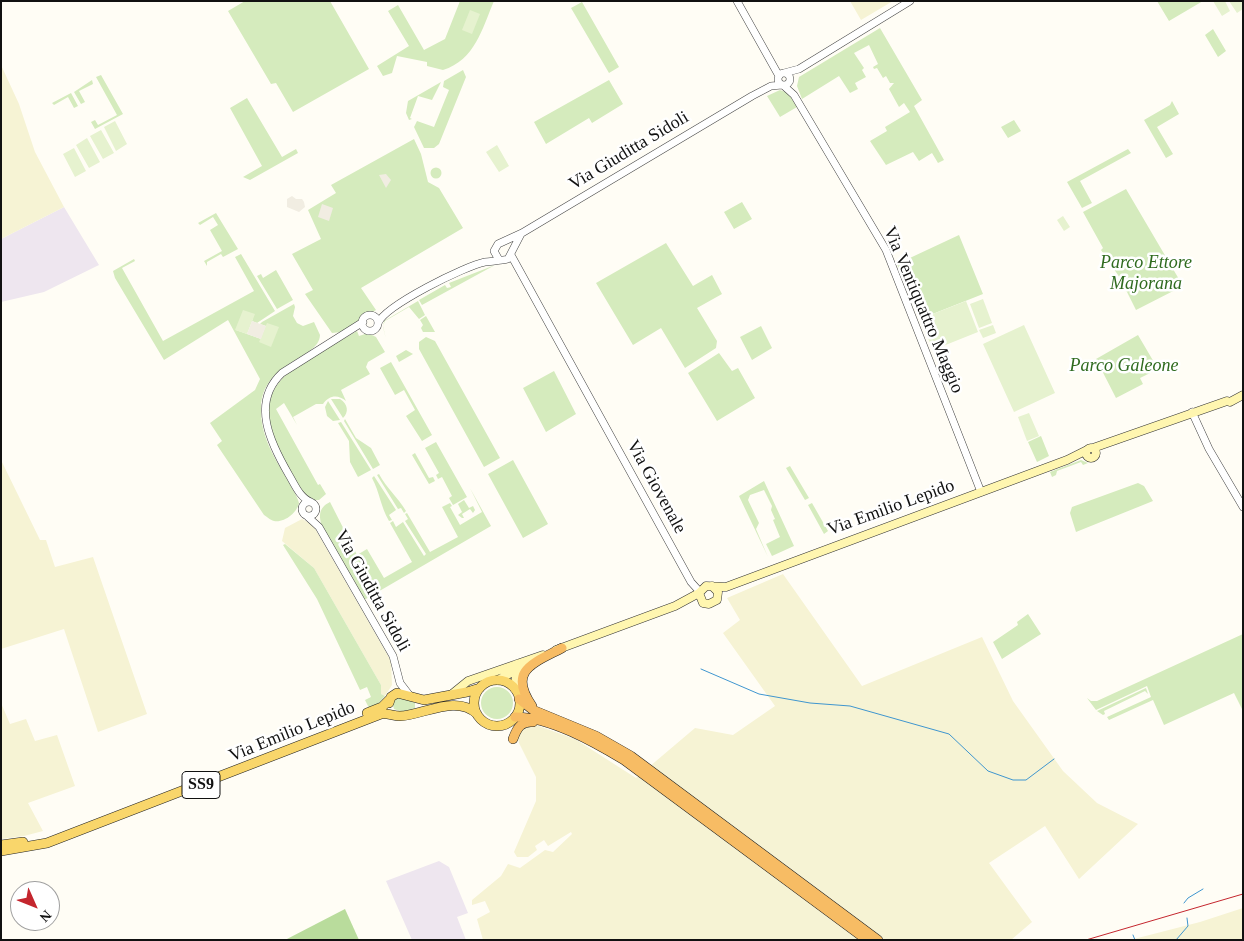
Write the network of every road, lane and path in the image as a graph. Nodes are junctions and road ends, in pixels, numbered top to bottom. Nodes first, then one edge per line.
1 (737, 1) edge
2 (910, 1) edge
3 (799, 69) junction
4 (781, 74) junction
5 (787, 83) junction
6 (752, 96) junction
7 (522, 233) junction
8 (504, 243) junction
9 (494, 253) junction
10 (511, 253) junction
11 (501, 260) junction
12 (484, 262) junction
13 (520, 270) junction
14 (376, 319) junction
15 (364, 326) junction
16 (1243, 393) edge
17 (1194, 412) junction
18 (299, 492) junction
19 (981, 492) junction
20 (311, 502) junction
21 (302, 507) junction
22 (1243, 507) edge
23 (316, 512) junction
24 (308, 517) junction
25 (319, 526) junction
26 (690, 578) junction
27 (709, 586) junction
28 (726, 587) junction
29 (700, 595) junction
30 (718, 595) junction
31 (562, 648) junction
32 (533, 658) junction
33 (518, 662) junction
34 (397, 671) junction
35 (498, 680) junction
36 (482, 686) junction
37 (515, 689) junction
38 (448, 696) junction
39 (412, 698) junction
40 (390, 699) junction
41 (520, 699) junction
42 (540, 713) junction
43 (477, 714) junction
44 (398, 715) junction
45 (515, 717) junction
46 (566, 731) junction
47 (514, 739) dead end
48 (708, 817) junction
49 (1, 845) edge
50 (1, 851) edge
51 (867, 940) edge
52 (878, 940) edge

1 - 4 street
2 - 3 street, Via Giuditta Sidoli
3 - 4 street, Via Giuditta Sidoli
3 - 5 street, Via Giuditta Sidoli
4 - 5 street
4 - 5 street
4 - 6 street, Via Giuditta Sidoli
5 - 6 street, Via Giuditta Sidoli
5 - 19 street, Via Ventiquattro Maggio
6 - 7 street, Via Giuditta Sidoli
7 - 8 street, Via Giuditta Sidoli
7 - 10 street, Via Giuditta Sidoli
8 - 9 street, Via Giuditta Sidoli
8 - 10 street
9 - 11 street
9 - 12 street, Via Giuditta Sidoli
10 - 11 street, Via Giuditta Sidoli
10 - 13 street, Via Giovenale
11 - 12 street, Via Giuditta Sidoli
11 - 13 street
12 - 14 street, Via Giuditta Sidoli
13 - 26 street, Via Giovenale
14 - 15 street, Via Giuditta Sidoli
14 - 15 street, Via Giuditta Sidoli
15 - 18 street, Via Giuditta Sidoli
16 - 17 main road, Via Emilio Lepido
17 - 19 main road, Via Emilio Lepido
17 - 22 street
18 - 20 street, Via Giuditta Sidoli
18 - 21 street, Via Giuditta Sidoli
19 - 28 main road, Via Emilio Lepido
20 - 21 street
20 - 23 street
21 - 24 street
23 - 24 street
23 - 25 street, Via Giuditta Sidoli
24 - 25 street, Via Giuditta Sidoli
25 - 34 street, Via Giuditta Sidoli
26 - 27 street
26 - 29 street, Via Giovenale
27 - 28 main road
27 - 29 main road
27 - 30 main road
28 - 30 main road
29 - 30 main road
29 - 31 main road
31 - 32 main road
31 - 42 highway
32 - 33 main road
32 - 37 main road
33 - 35 main road
33 - 38 main road
34 - 39 street, Via Giuditta Sidoli
34 - 40 street, Via Giuditta Sidoli
35 - 36 main road
35 - 37 main road
36 - 38 main road
36 - 43 main road
37 - 41 main road
38 - 39 main road
39 - 40 main road
40 - 44 main road
40 - 49 main road, Via Emilio Lepido / SS9
41 - 42 highway
41 - 45 main road
42 - 48 highway
43 - 44 main road, Via Emilio Lepido
43 - 45 main road
44 - 50 main road, Via Emilio Lepido / SS9
45 - 46 highway
46 - 47 highway
46 - 48 highway
48 - 51 highway
48 - 52 highway

